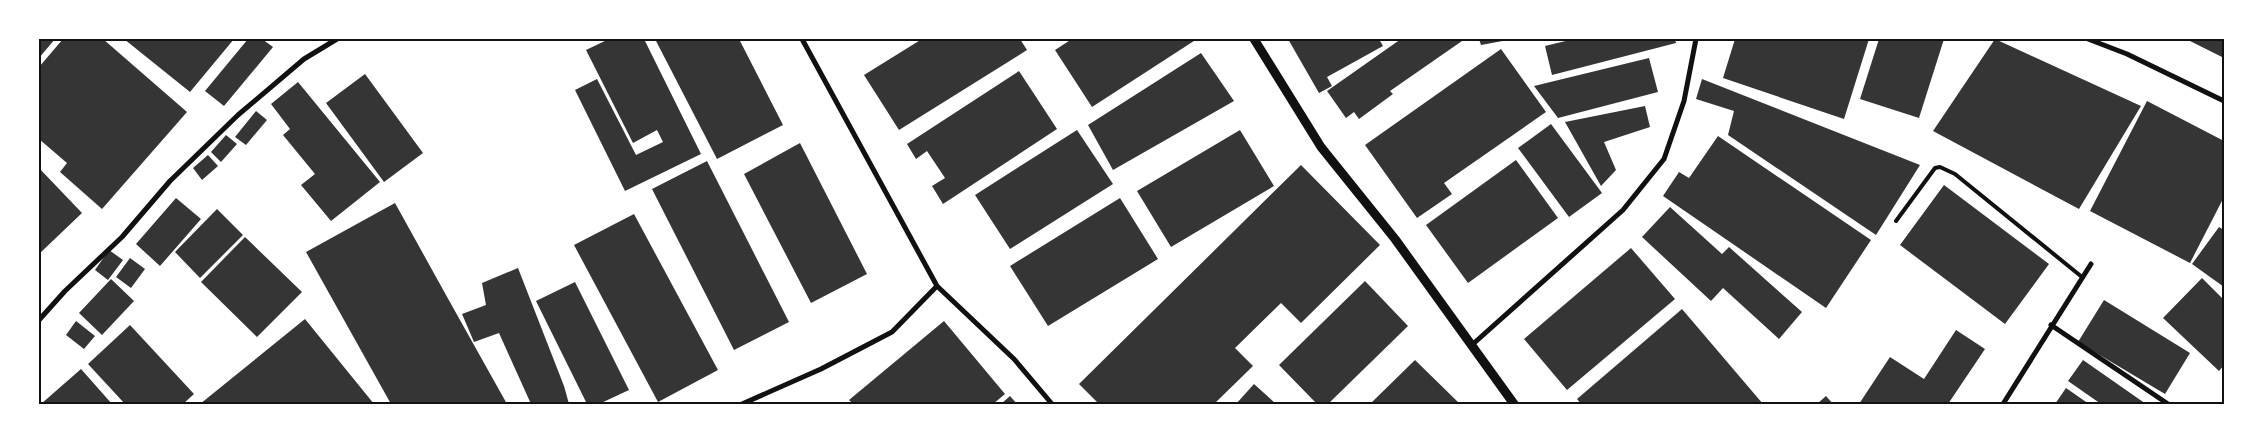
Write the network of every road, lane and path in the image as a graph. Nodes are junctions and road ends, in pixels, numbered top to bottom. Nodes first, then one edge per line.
1 (334, 39) edge
2 (802, 39) edge
3 (1254, 39) edge
4 (1696, 39) edge
5 (2088, 39) edge
6 (2224, 101) edge
7 (1896, 221) dead end
8 (2090, 264) dead end
9 (2082, 277) junction
10 (936, 286) junction
11 (39, 320) edge
12 (2051, 325) junction
13 (1473, 344) junction
14 (742, 404) edge
15 (1052, 404) edge
16 (1514, 404) edge
17 (2003, 404) edge
18 (2168, 404) edge

1 - 11 street
2 - 10 street
3 - 13 street
4 - 13 street
5 - 6 street
7 - 9 lane
8 - 9 street
9 - 12 street
10 - 14 street
10 - 15 street
12 - 17 street
12 - 18 street
13 - 16 street

